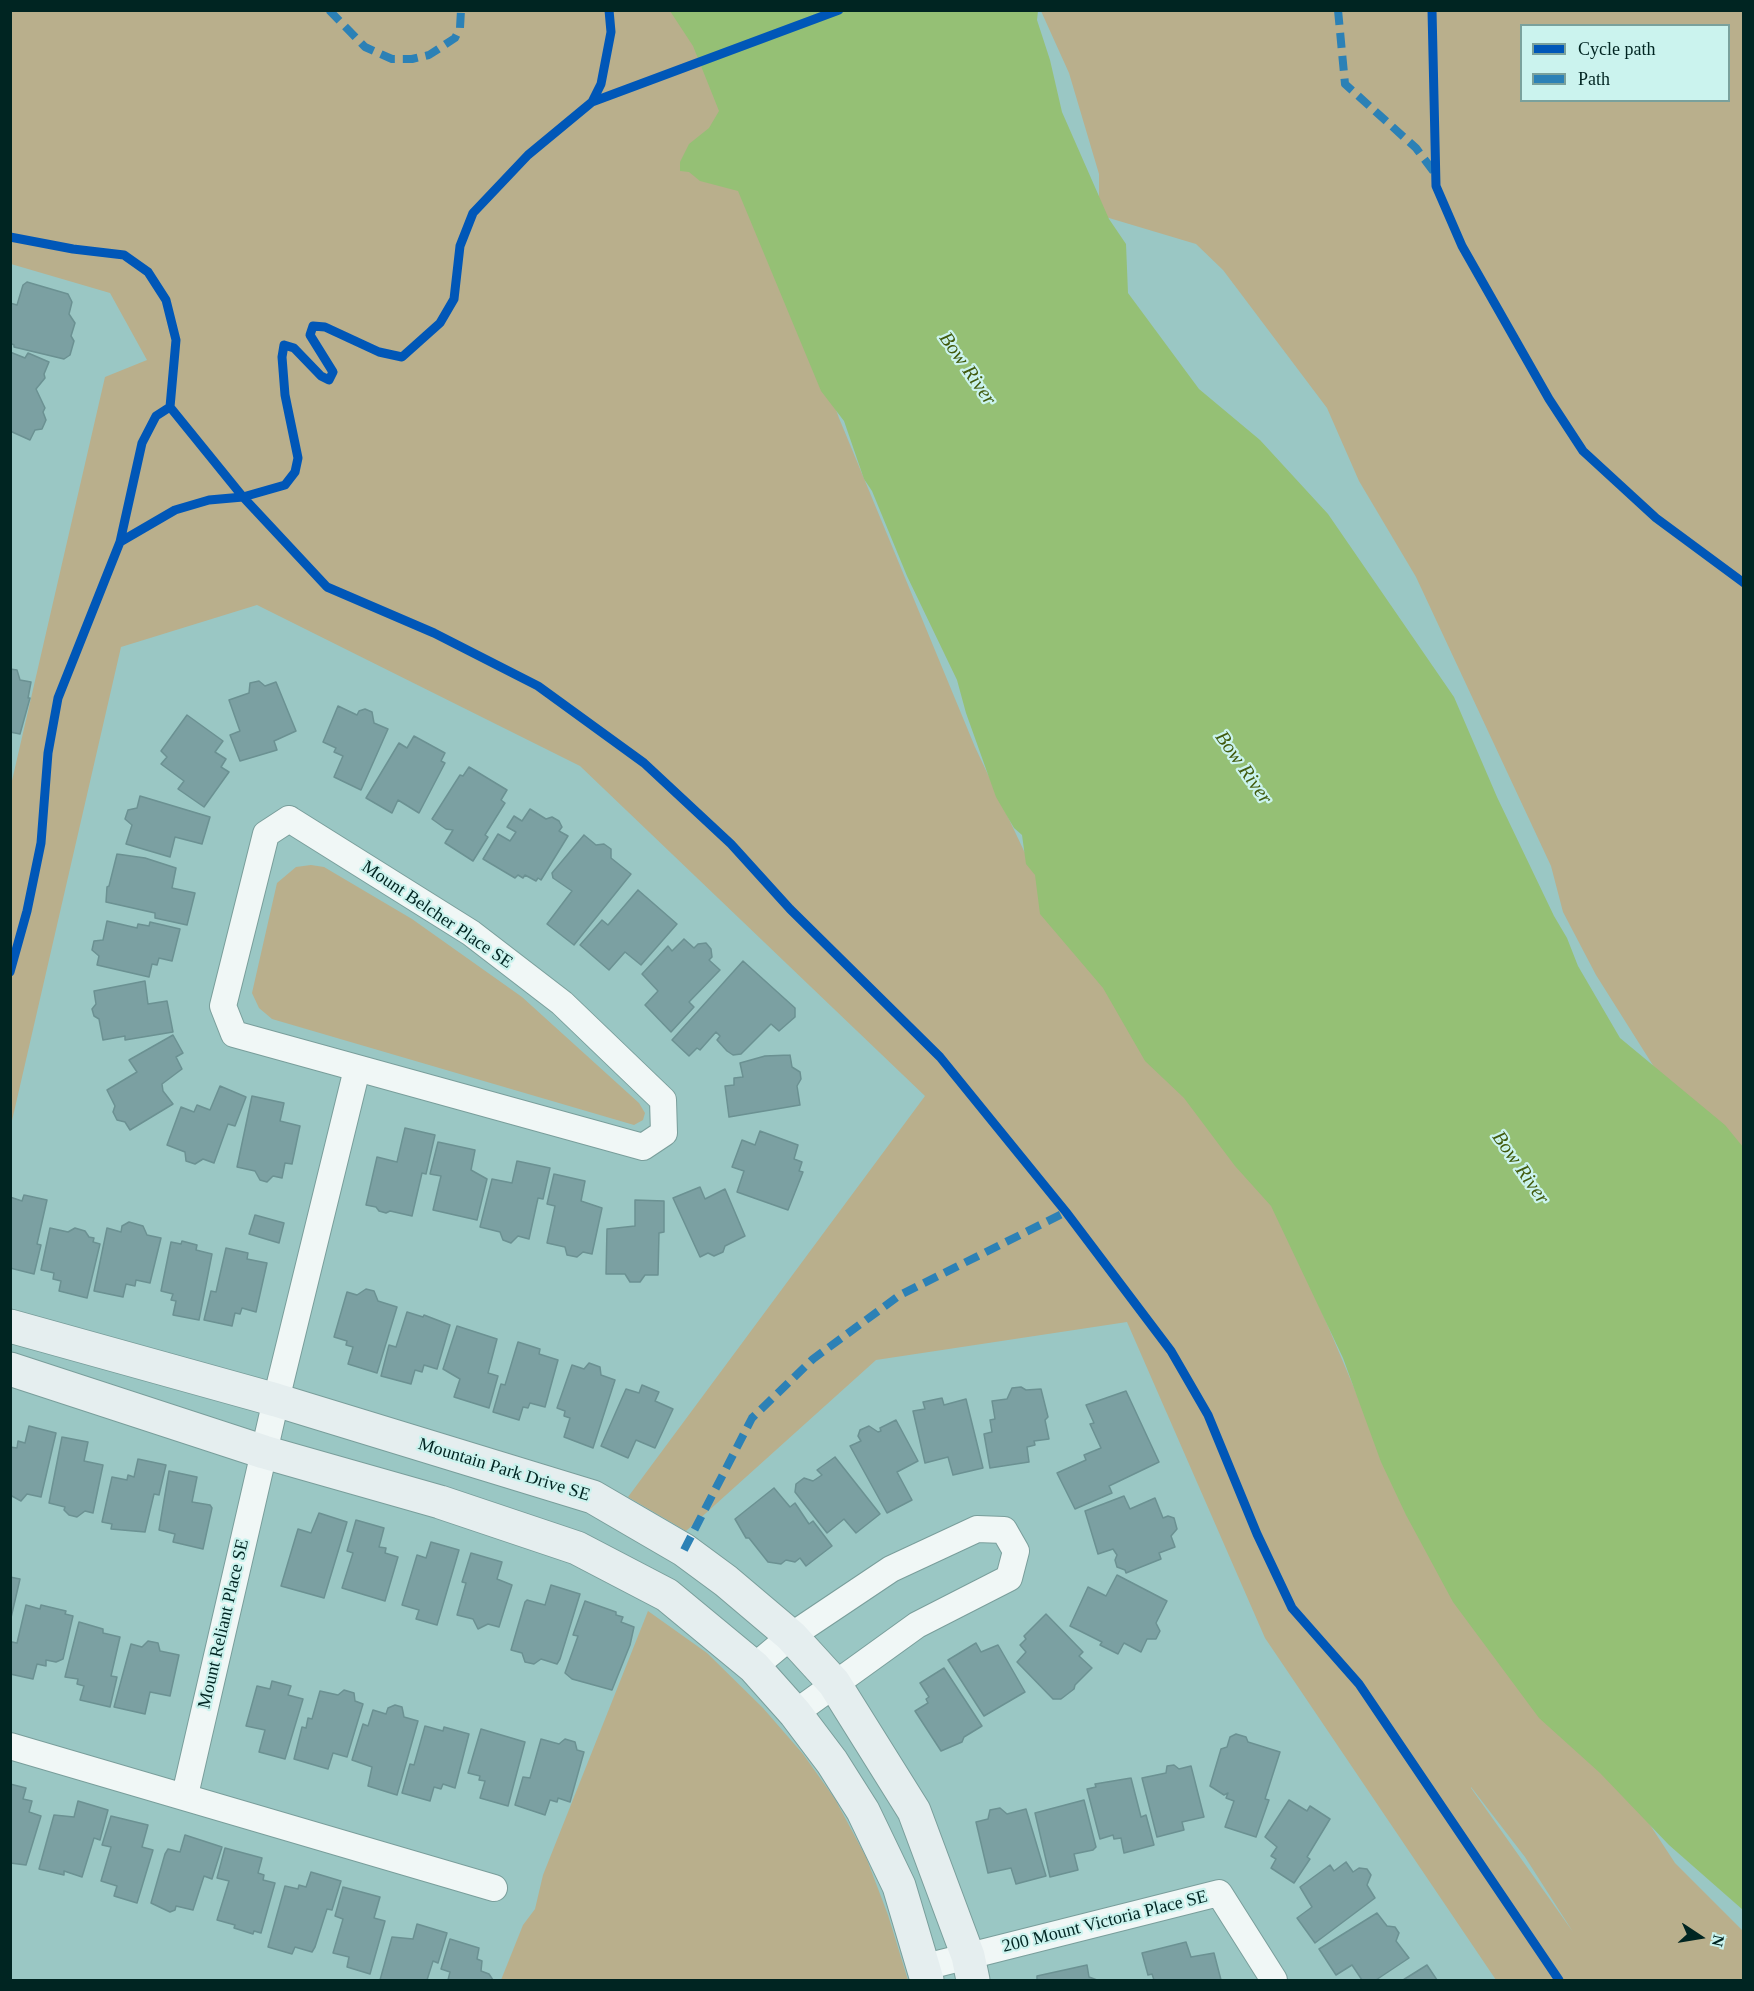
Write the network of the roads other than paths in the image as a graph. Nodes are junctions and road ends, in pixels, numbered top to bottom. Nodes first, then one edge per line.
1 (357, 1069) junction
2 (10, 1326) edge
3 (10, 1369) edge
4 (276, 1400) junction
5 (264, 1452) junction
6 (791, 1636) junction
7 (754, 1667) junction
8 (834, 1683) junction
9 (795, 1713) junction
10 (10, 1746) edge
11 (185, 1796) junction
12 (494, 1888) dead end
13 (971, 1968) edge
14 (926, 1974) edge
15 (1274, 1980) edge

1 - 1 street, Mount Belcher Place SE
1 - 4 street
2 - 4 street, Mountain Park Drive SE
3 - 5 street
4 - 5 street, Mount Reliant Place SE
4 - 6 street, Mountain Park Drive SE
5 - 7 street
5 - 11 street, Mount Reliant Place SE
6 - 7 street
6 - 8 street, Mountain Park Drive SE
6 - 8 street
7 - 9 street
8 - 9 street
8 - 13 street, Mountain Park Drive SE
9 - 14 street
10 - 11 street
11 - 12 street
13 - 14 street, 200 Mount Victoria Place SE
13 - 15 street, 200 Mount Victoria Place SE

